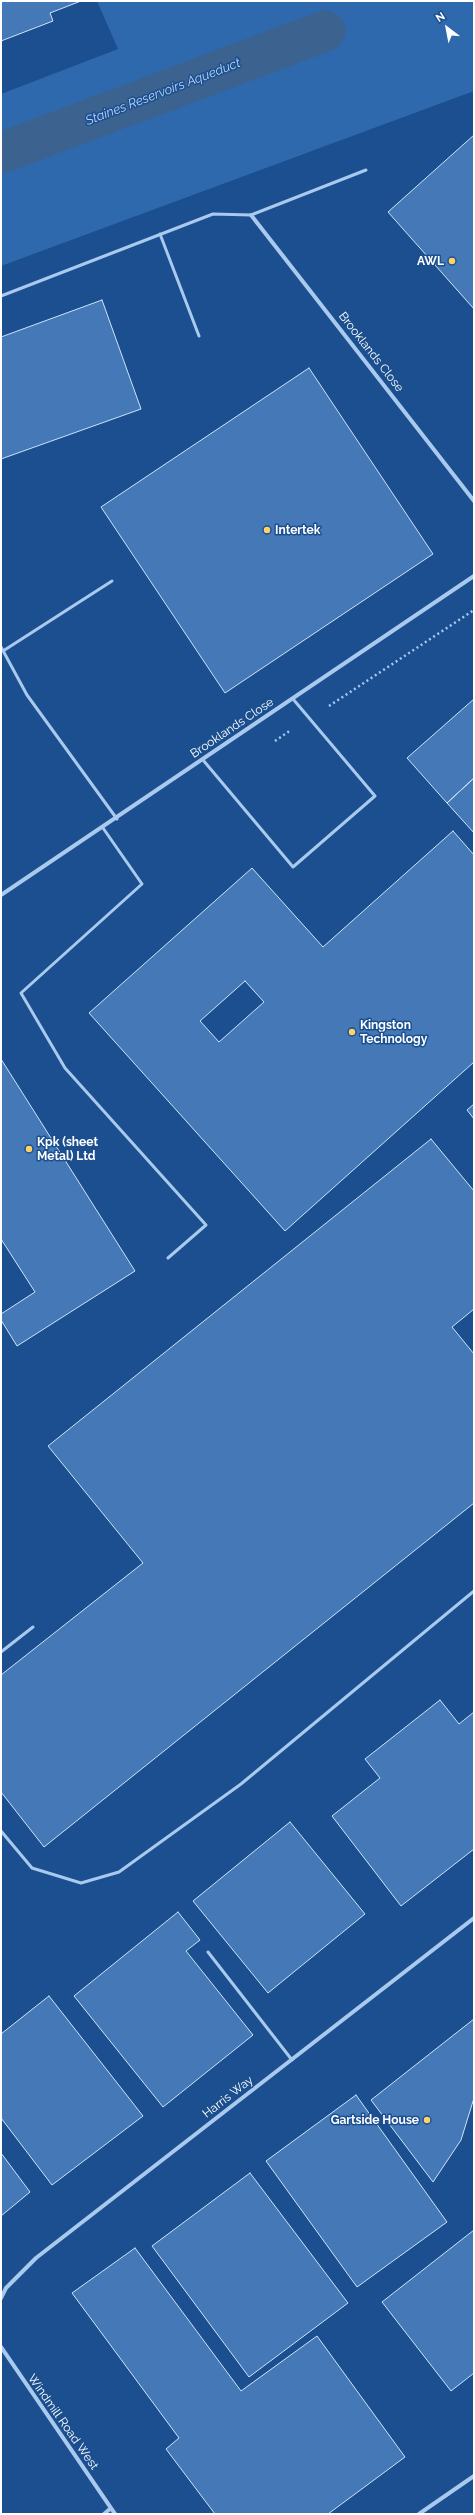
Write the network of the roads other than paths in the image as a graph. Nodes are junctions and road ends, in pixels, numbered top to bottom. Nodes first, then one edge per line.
1 (366, 170) dead end
2 (251, 215) junction
3 (160, 234) junction
4 (1, 296) edge
5 (199, 336) dead end
6 (474, 501) edge
7 (474, 576) edge
8 (112, 581) dead end
9 (1, 648) edge
10 (3, 651) junction
11 (293, 699) junction
12 (203, 760) junction
13 (117, 819) junction
14 (103, 828) junction
15 (1, 895) edge
16 (168, 1258) dead end
17 (474, 1591) edge
18 (33, 1627) dead end
19 (1, 1652) edge
20 (1, 1831) edge
21 (474, 1918) edge
22 (208, 1952) dead end
23 (292, 2060) junction
24 (1, 2298) edge
25 (1, 2347) edge
26 (474, 2476) edge
27 (111, 2508) junction
28 (104, 2514) edge
29 (115, 2514) edge
30 (419, 2514) edge

1 - 2 lane
2 - 3 lane
2 - 6 street, Brooklands Close
3 - 4 lane
3 - 5 lane
7 - 11 street, Brooklands Close
8 - 10 lane
9 - 10 lane
10 - 13 lane
11 - 12 street, Brooklands Close
11 - 12 lane
12 - 13 street, Brooklands Close
13 - 14 street, Brooklands Close
14 - 15 street, Brooklands Close
14 - 16 lane
17 - 20 lane
18 - 19 lane
21 - 23 street, Harris Way
22 - 23 lane
23 - 24 street, Harris Way
25 - 27 street, Windmill Road West
26 - 30 street
27 - 28 street
27 - 29 street, Windmill Road West

